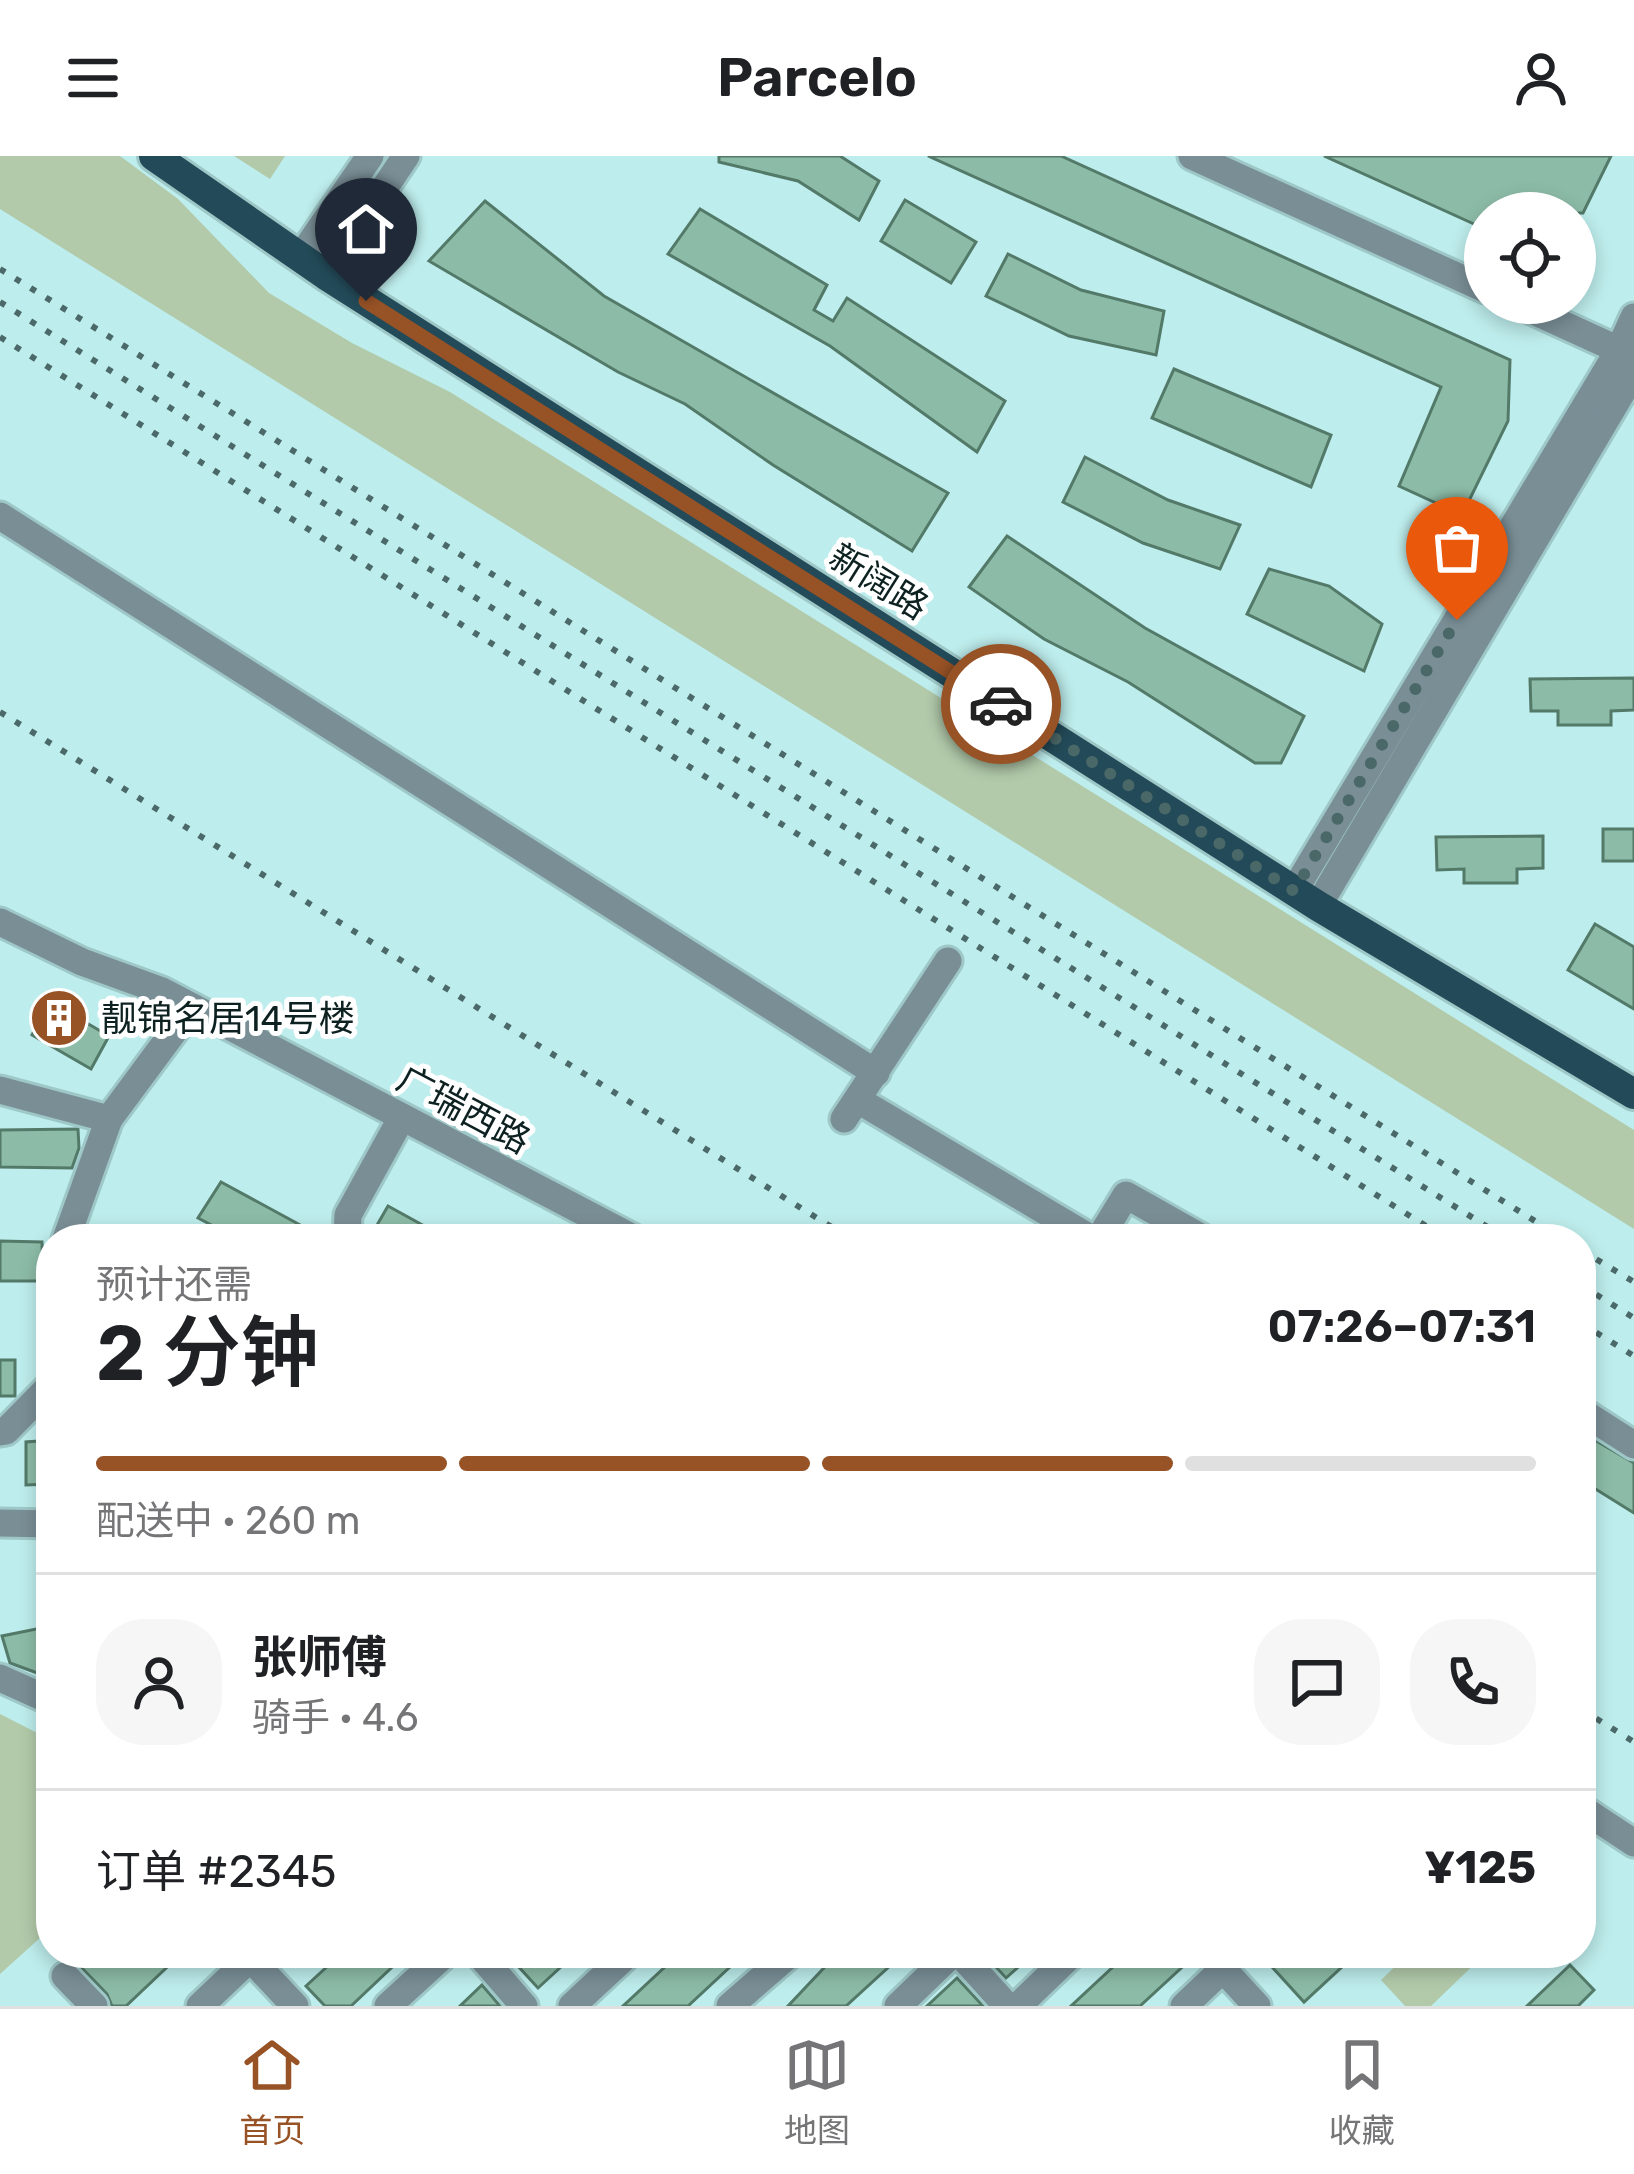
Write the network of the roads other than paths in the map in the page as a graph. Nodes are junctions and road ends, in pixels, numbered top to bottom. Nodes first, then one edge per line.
1 (154, 156) edge
2 (370, 156) edge
3 (406, 156) edge
4 (1192, 156) edge
5 (1219, 156) edge
6 (313, 266) junction
7 (1464, 267) edge
8 (1464, 279) edge
9 (1572, 324) edge
10 (1586, 324) edge
11 (1630, 346) edge
12 (0, 516) edge
13 (1306, 898) junction
14 (0, 922) edge
15 (948, 961) dead end
16 (192, 1007) junction
17 (876, 1073) junction
18 (0, 1090) edge
19 (1634, 1094) edge
20 (402, 1118) junction
21 (109, 1119) junction
22 (70, 1224) edge
23 (347, 1224) edge
24 (606, 1224) edge
25 (1067, 1224) edge
26 (1106, 1224) edge
27 (1177, 1224) edge
28 (36, 1400) edge
29 (1596, 1421) edge
30 (0, 1432) edge
31 (1634, 1445) edge
32 (0, 1523) edge
33 (36, 1524) edge
34 (0, 1678) edge
35 (36, 1694) edge
36 (1596, 1818) edge
37 (1634, 1843) edge
38 (240, 1968) edge
39 (263, 1968) edge
40 (430, 1968) edge
41 (491, 1968) edge
42 (612, 1968) edge
43 (774, 1968) edge
44 (940, 1968) edge
45 (970, 1968) edge
46 (1057, 1968) edge
47 (1210, 1968) edge
48 (1222, 1968) edge
49 (65, 1976) dead end
50 (94, 2006) edge
51 (200, 2006) edge
52 (295, 2006) edge
53 (388, 2006) edge
54 (524, 2006) edge
55 (572, 2006) edge
56 (730, 2006) edge
57 (898, 2006) edge
58 (1007, 2006) edge
59 (1018, 2006) edge
60 (1184, 2006) edge
61 (1257, 2006) edge

1 - 6 main road, 新阔路
2 - 6 street
3 - 6 street
4 - 8 street
5 - 7 street
6 - 13 main road, 新阔路
9 - 11 street
10 - 11 street
11 - 13 street
12 - 17 street
13 - 19 main road, 新阔路
14 - 16 street, 广瑞西路
15 - 17 street
16 - 20 street, 广瑞西路
16 - 21 street
17 - 25 street
18 - 21 street
20 - 23 street
20 - 24 street, 广瑞西路
21 - 22 street
26 - 27 street
28 - 30 street
29 - 31 street
32 - 33 street
34 - 35 street
36 - 37 street
38 - 51 street
39 - 52 street
40 - 53 street
41 - 54 street
42 - 55 street
43 - 56 street
44 - 57 street
45 - 58 street
46 - 59 street
47 - 60 street
48 - 61 street
49 - 50 street

